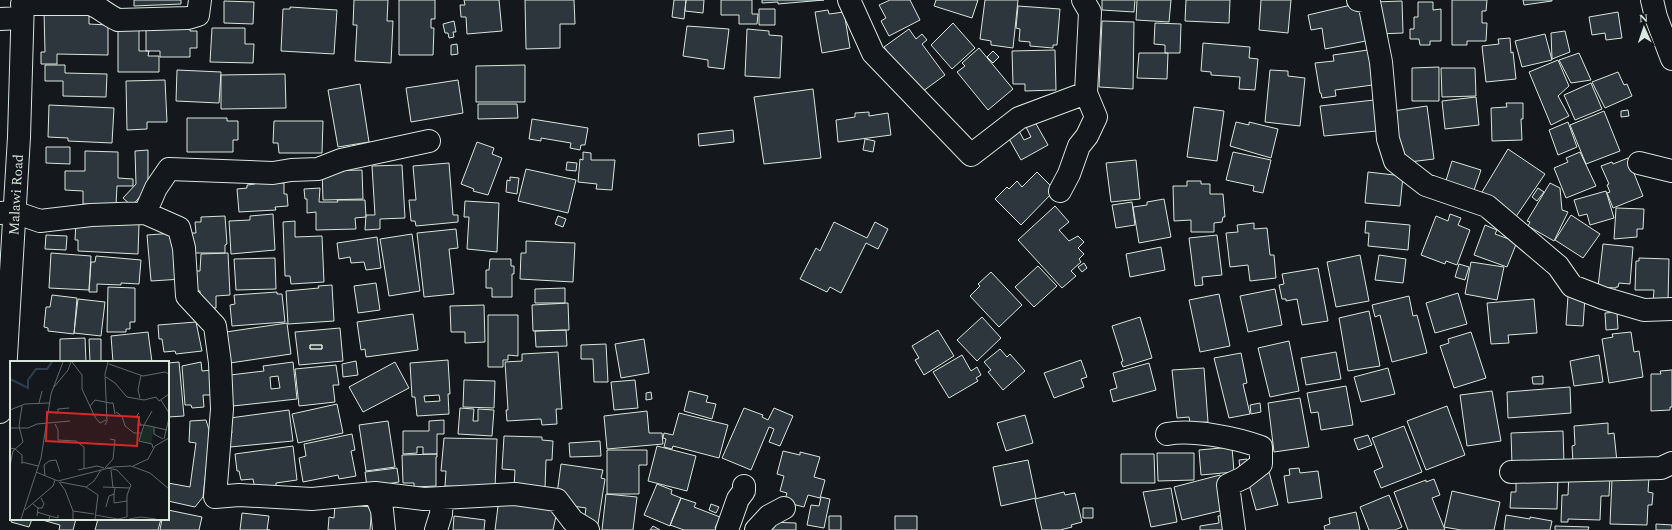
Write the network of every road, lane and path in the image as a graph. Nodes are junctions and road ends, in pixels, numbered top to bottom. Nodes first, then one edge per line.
1 (200, 0) edge
2 (849, 0) edge
3 (1083, 0) edge
4 (1358, 0) edge
5 (1652, 0) edge
6 (22, 7) edge
7 (0, 19) edge
8 (1672, 59) edge
9 (1086, 93) junction
10 (429, 141) dead end
11 (1639, 163) dead end
12 (1672, 171) edge
13 (1060, 191) dead end
14 (7, 213) edge
15 (145, 213) junction
16 (1672, 309) edge
17 (0, 412) edge
18 (1167, 434) dead end
19 (1672, 463) edge
20 (1511, 472) dead end
21 (744, 486) dead end
22 (375, 493) junction
23 (442, 498) junction
24 (784, 508) dead end
25 (384, 530) edge
26 (436, 530) edge
27 (588, 530) edge
28 (727, 530) edge
29 (756, 530) edge
30 (1234, 530) edge

1 - 6 street
2 - 9 street
3 - 9 street
4 - 16 street
5 - 8 street
6 - 7 street
6 - 14 street, Malawi Road
9 - 13 street
10 - 15 street
11 - 12 street
14 - 15 street
14 - 17 street, Malawi Road
15 - 22 street
18 - 30 street
19 - 20 street
21 - 28 street
22 - 23 street
22 - 25 street
23 - 26 street
23 - 27 street
24 - 29 street

